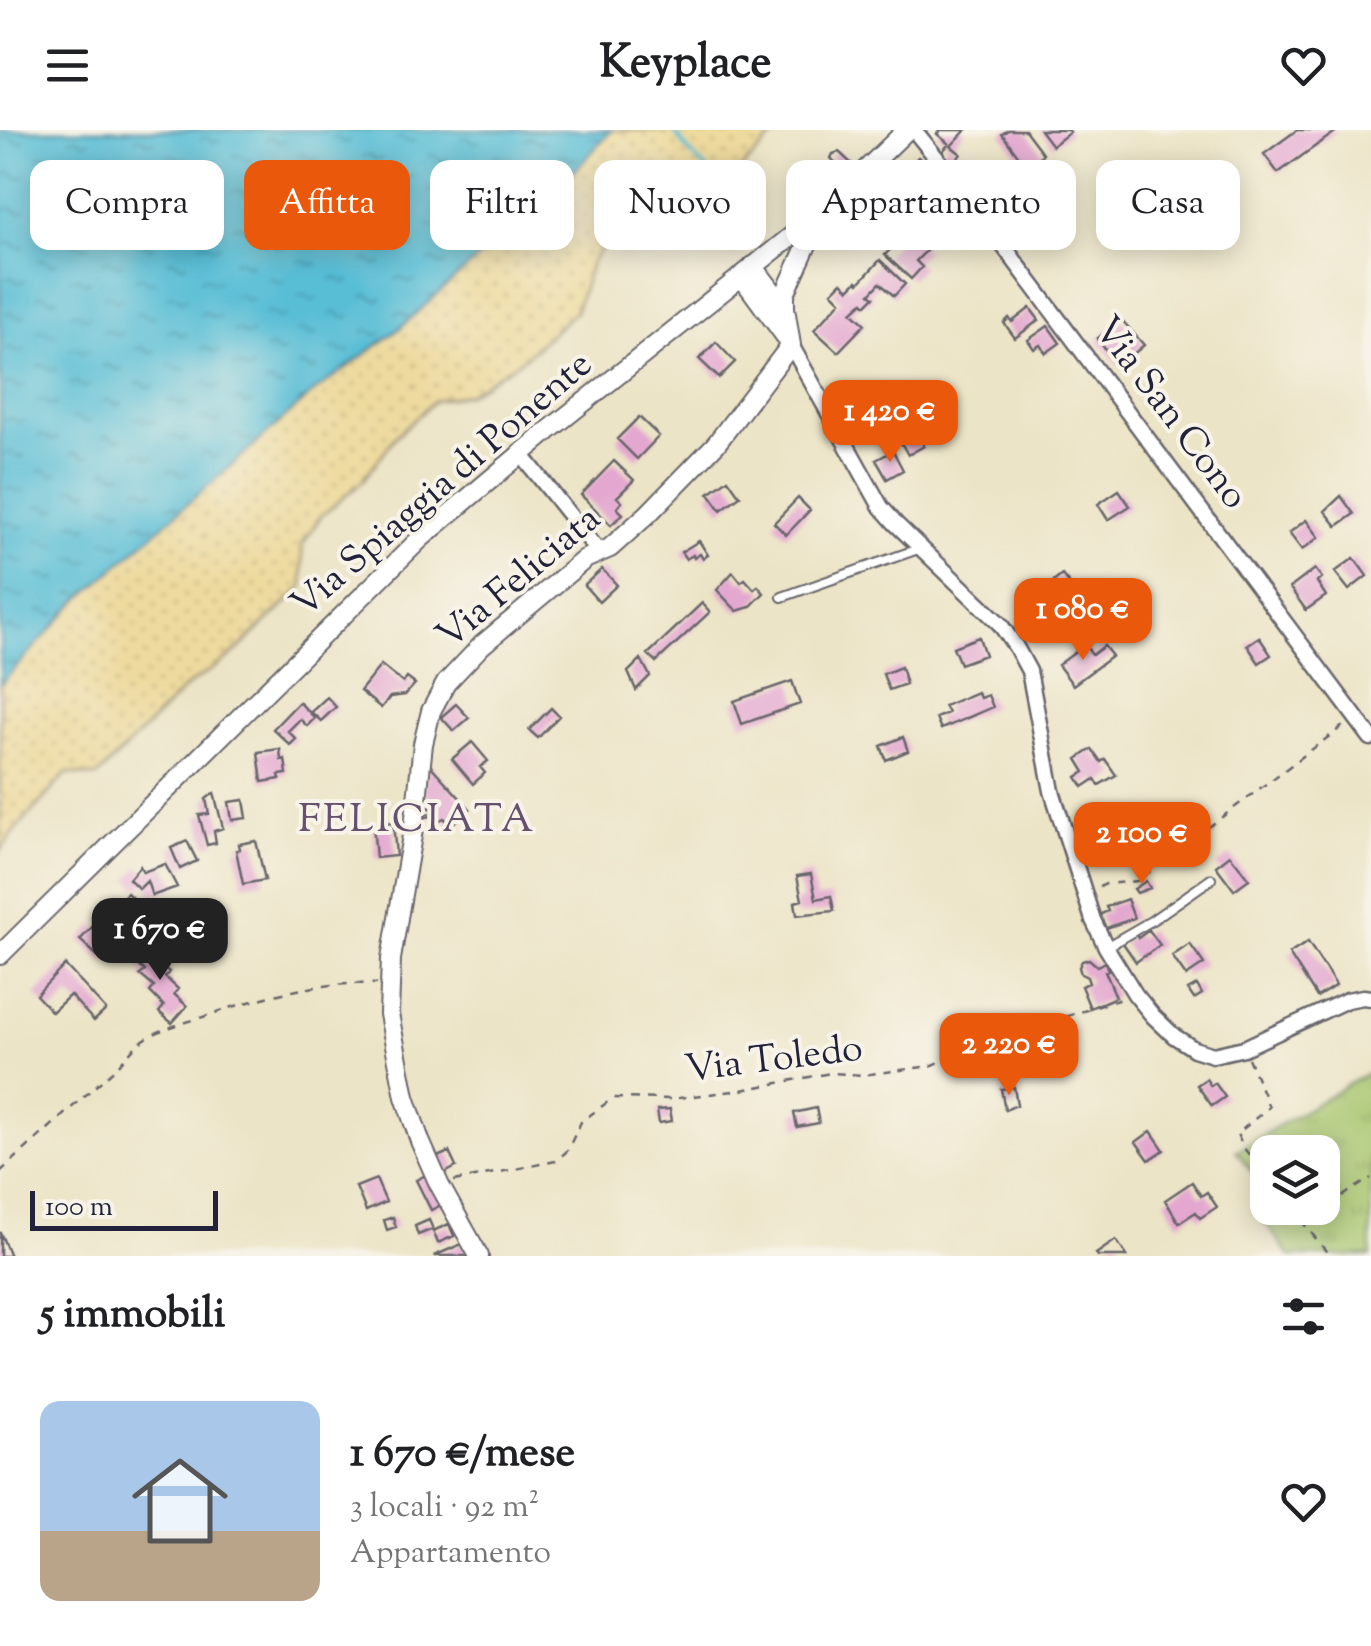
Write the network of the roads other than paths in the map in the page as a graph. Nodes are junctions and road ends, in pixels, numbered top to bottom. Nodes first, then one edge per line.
1 (910, 130) edge
2 (877, 160) edge
3 (786, 240) edge
4 (804, 250) edge
5 (747, 271) junction
6 (785, 308) junction
7 (791, 345) junction
8 (521, 454) junction
9 (921, 548) junction
10 (599, 552) junction
11 (782, 597) dead end
12 (1371, 738) edge
13 (1212, 879) dead end
14 (1106, 947) junction
15 (0, 955) edge
16 (1371, 998) edge
17 (479, 1256) edge

1 - 2 street, Via Spiaggia di Ponente
1 - 12 street, Via San Cono
3 - 5 street, Via Spiaggia di Ponente
4 - 6 street
5 - 6 street
5 - 7 street
5 - 8 street, Via Spiaggia di Ponente
6 - 7 street
7 - 9 street
7 - 10 street, Via Feliciata
8 - 10 street
8 - 15 street, Via Spiaggia di Ponente
9 - 11 lane
9 - 14 street
10 - 17 street, Via Feliciata
13 - 14 lane
14 - 16 street

